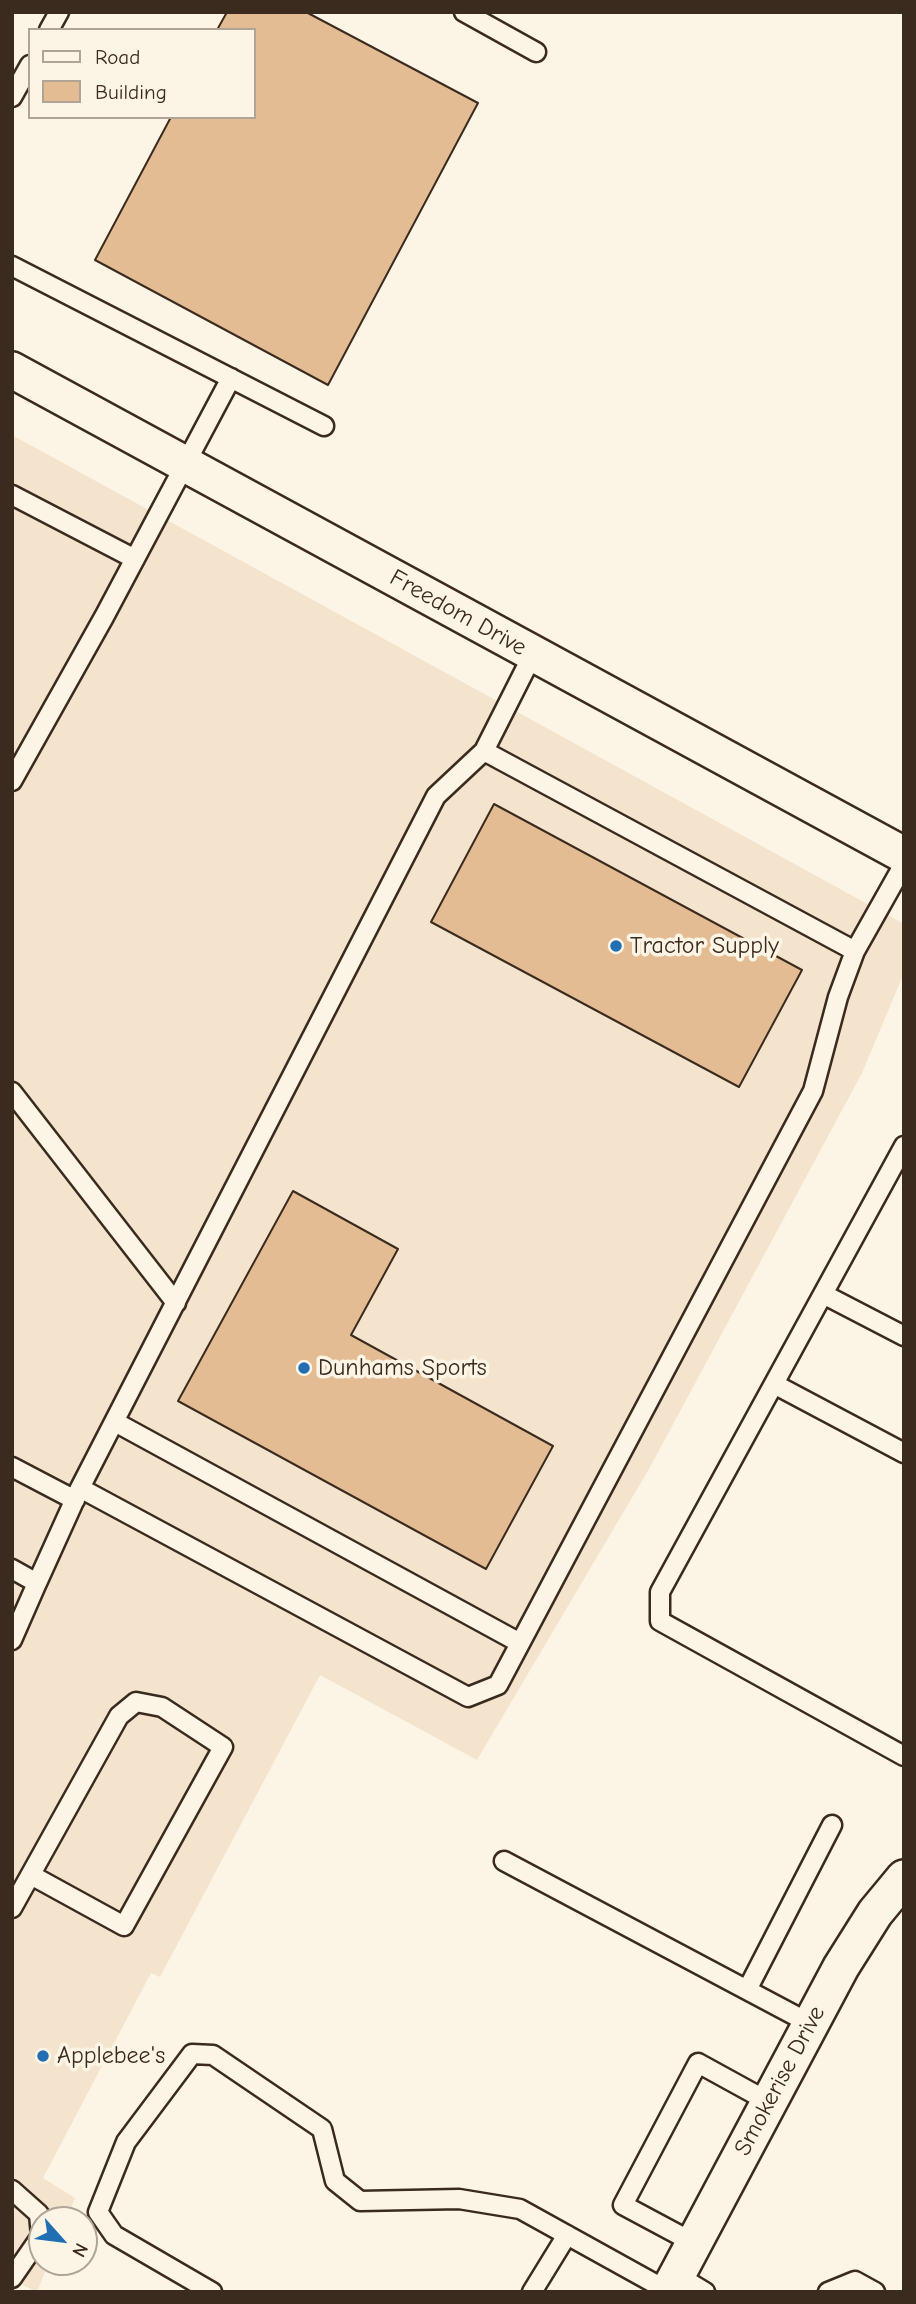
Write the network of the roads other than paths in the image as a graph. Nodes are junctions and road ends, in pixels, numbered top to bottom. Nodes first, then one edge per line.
1 (59, 12) edge
2 (464, 12) edge
3 (50, 28) edge
4 (536, 52) dead end
5 (28, 69) edge
6 (12, 97) edge
7 (12, 266) edge
8 (12, 370) edge
9 (231, 379) junction
10 (324, 426) dead end
11 (185, 464) junction
12 (12, 495) edge
13 (135, 559) junction
14 (533, 654) junction
15 (484, 751) junction
16 (12, 781) edge
17 (904, 855) edge
18 (904, 863) edge
19 (855, 951) junction
20 (12, 1092) edge
21 (904, 1146) edge
22 (823, 1294) junction
23 (176, 1303) junction
24 (904, 1336) edge
25 (774, 1384) junction
26 (115, 1422) junction
27 (904, 1453) edge
28 (12, 1467) edge
29 (77, 1494) junction
30 (12, 1569) edge
31 (37, 1583) junction
32 (12, 1640) edge
33 (520, 1643) junction
34 (904, 1756) edge
35 (832, 1825) dead end
36 (504, 1861) dead end
37 (31, 1875) junction
38 (897, 1896) edge
39 (12, 1908) edge
40 (747, 1990) junction
41 (811, 2024) junction
42 (769, 2102) junction
43 (12, 2190) edge
44 (567, 2235) junction
45 (694, 2243) junction
46 (12, 2278) edge
47 (680, 2288) edge
48 (212, 2292) edge
49 (533, 2292) edge
50 (828, 2292) edge
51 (875, 2292) edge

1 - 3 lane
2 - 4 lane
5 - 6 lane
7 - 9 lane
8 - 11 street, Freedom Drive
9 - 10 lane
9 - 11 lane
11 - 13 lane
11 - 14 street, Freedom Drive
12 - 13 lane
13 - 16 lane
14 - 15 lane
14 - 17 street, Freedom Drive
15 - 19 lane
15 - 23 lane
18 - 19 lane
19 - 33 lane
20 - 23 lane
21 - 22 lane
22 - 24 lane
22 - 25 lane
23 - 26 lane
25 - 27 lane
25 - 34 lane
26 - 29 lane
26 - 33 lane
28 - 29 lane
29 - 31 lane
29 - 33 lane
30 - 31 lane
31 - 32 lane
35 - 40 lane
36 - 40 lane
37 - 37 lane
37 - 39 lane
38 - 41 street, Smokerise Drive
40 - 41 lane
41 - 42 street, Smokerise Drive
42 - 45 street, Smokerise Drive
42 - 45 lane
43 - 46 lane
44 - 47 lane
44 - 48 lane
44 - 49 lane
45 - 47 street, Smokerise Drive
50 - 51 lane

